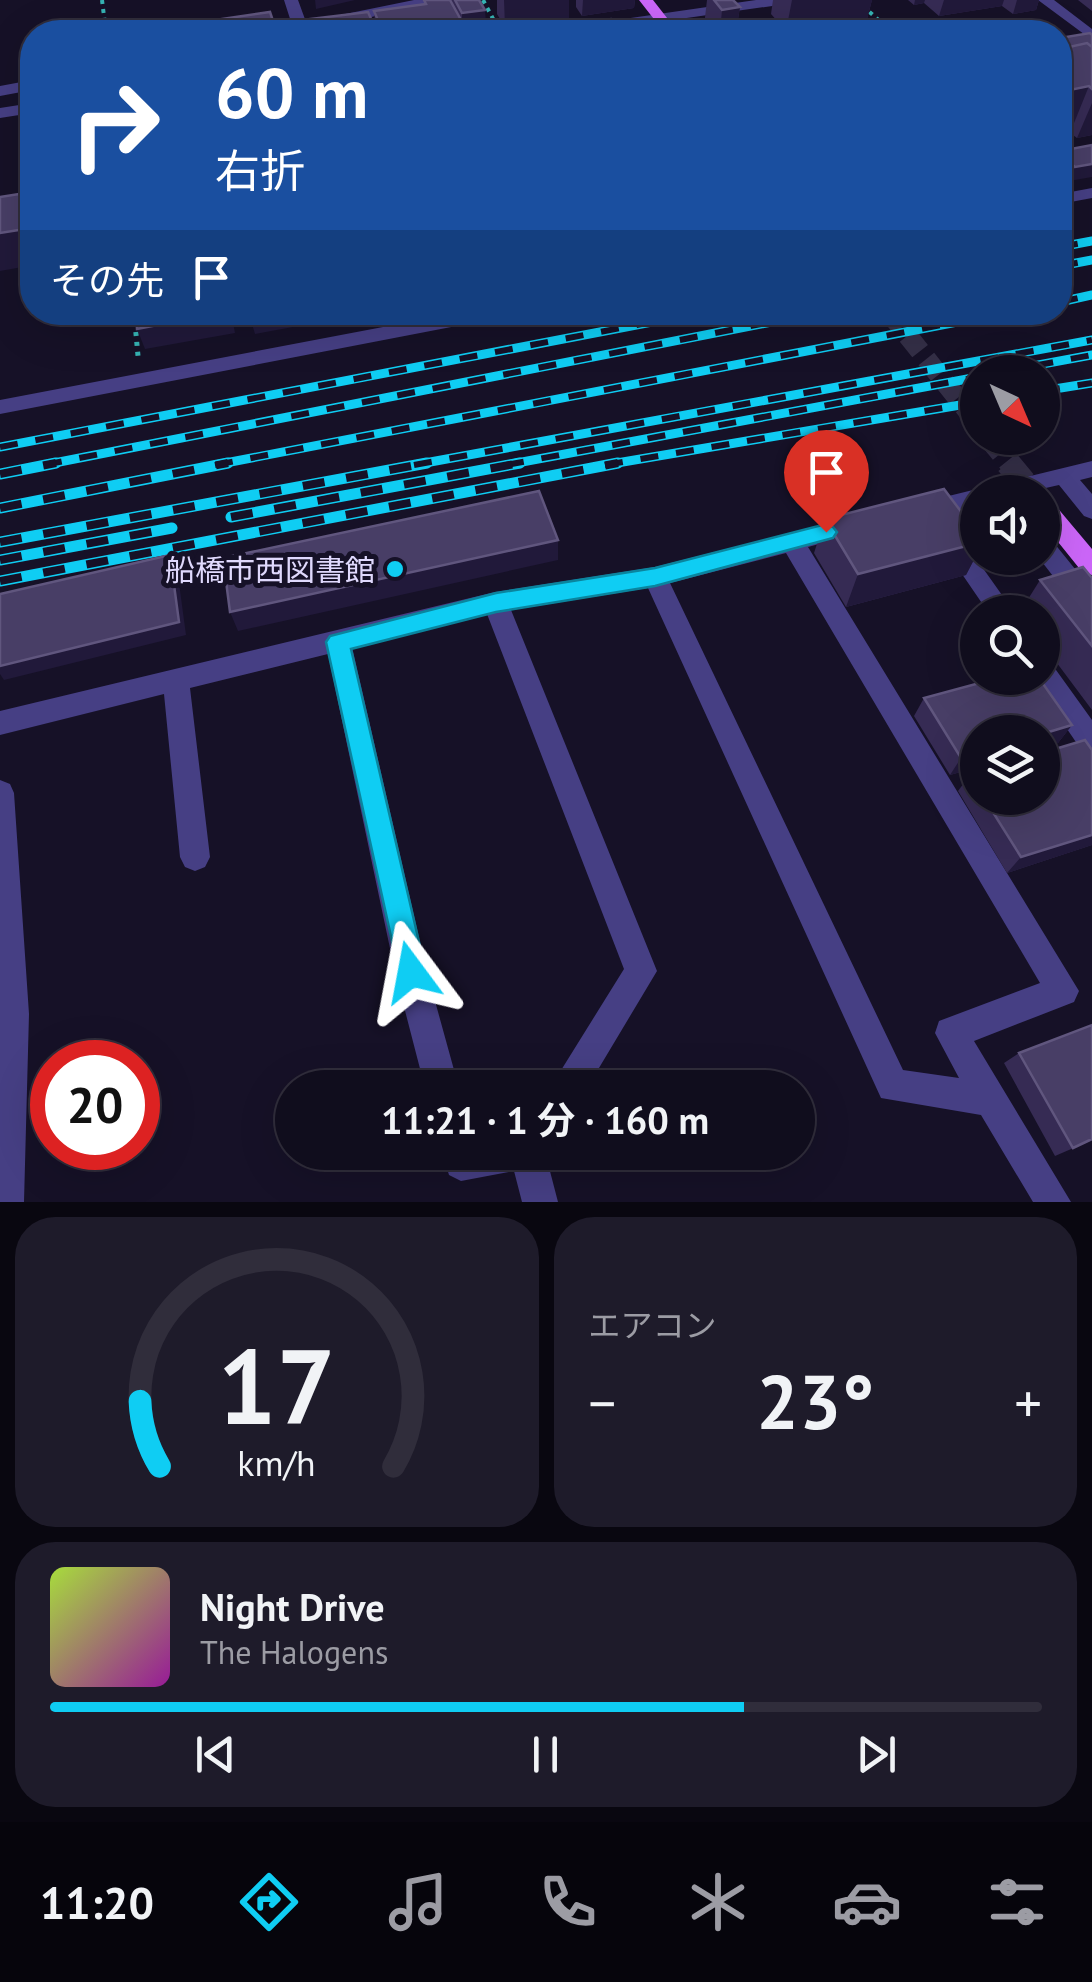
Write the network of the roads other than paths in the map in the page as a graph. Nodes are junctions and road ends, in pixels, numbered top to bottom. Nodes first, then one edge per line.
1 (435, 0) edge
2 (646, 0) edge
3 (786, 0) edge
4 (1045, 0) edge
5 (660, 18) junction
6 (346, 20) edge
7 (646, 20) edge
8 (669, 20) edge
9 (1071, 20) edge
10 (1072, 21) edge
11 (1092, 36) edge
12 (384, 325) edge
13 (0, 406) edge
14 (1092, 469) edge
15 (1063, 475) junction
16 (1060, 476) edge
17 (960, 502) edge
18 (930, 510) junction
19 (1092, 510) edge
20 (1060, 527) edge
21 (791, 540) junction
22 (1092, 566) edge
23 (1060, 567) edge
24 (655, 577) junction
25 (990, 595) edge
26 (496, 602) junction
27 (1092, 608) edge
28 (338, 642) junction
29 (176, 678) junction
30 (1059, 695) edge
31 (0, 723) edge
32 (1092, 742) edge
33 (0, 794) edge
34 (194, 857) dead end
35 (437, 1070) edge
36 (578, 1070) edge
37 (990, 1099) junction
38 (530, 1170) edge
39 (6, 1202) edge
40 (540, 1202) edge
41 (1053, 1202) edge

1 - 6 street
2 - 5 main road
3 - 5 street
4 - 9 street
5 - 7 street
5 - 8 street
10 - 11 street
12 - 13 street
14 - 15 street
15 - 16 street
15 - 19 street
17 - 18 street
18 - 21 street
18 - 25 street
20 - 22 main road
21 - 24 street
21 - 37 street
23 - 27 street
24 - 26 street
24 - 37 street
26 - 28 street
26 - 36 street
28 - 29 street
28 - 35 street
29 - 31 street
29 - 34 street
30 - 32 street
33 - 39 street
37 - 41 street
38 - 40 street

